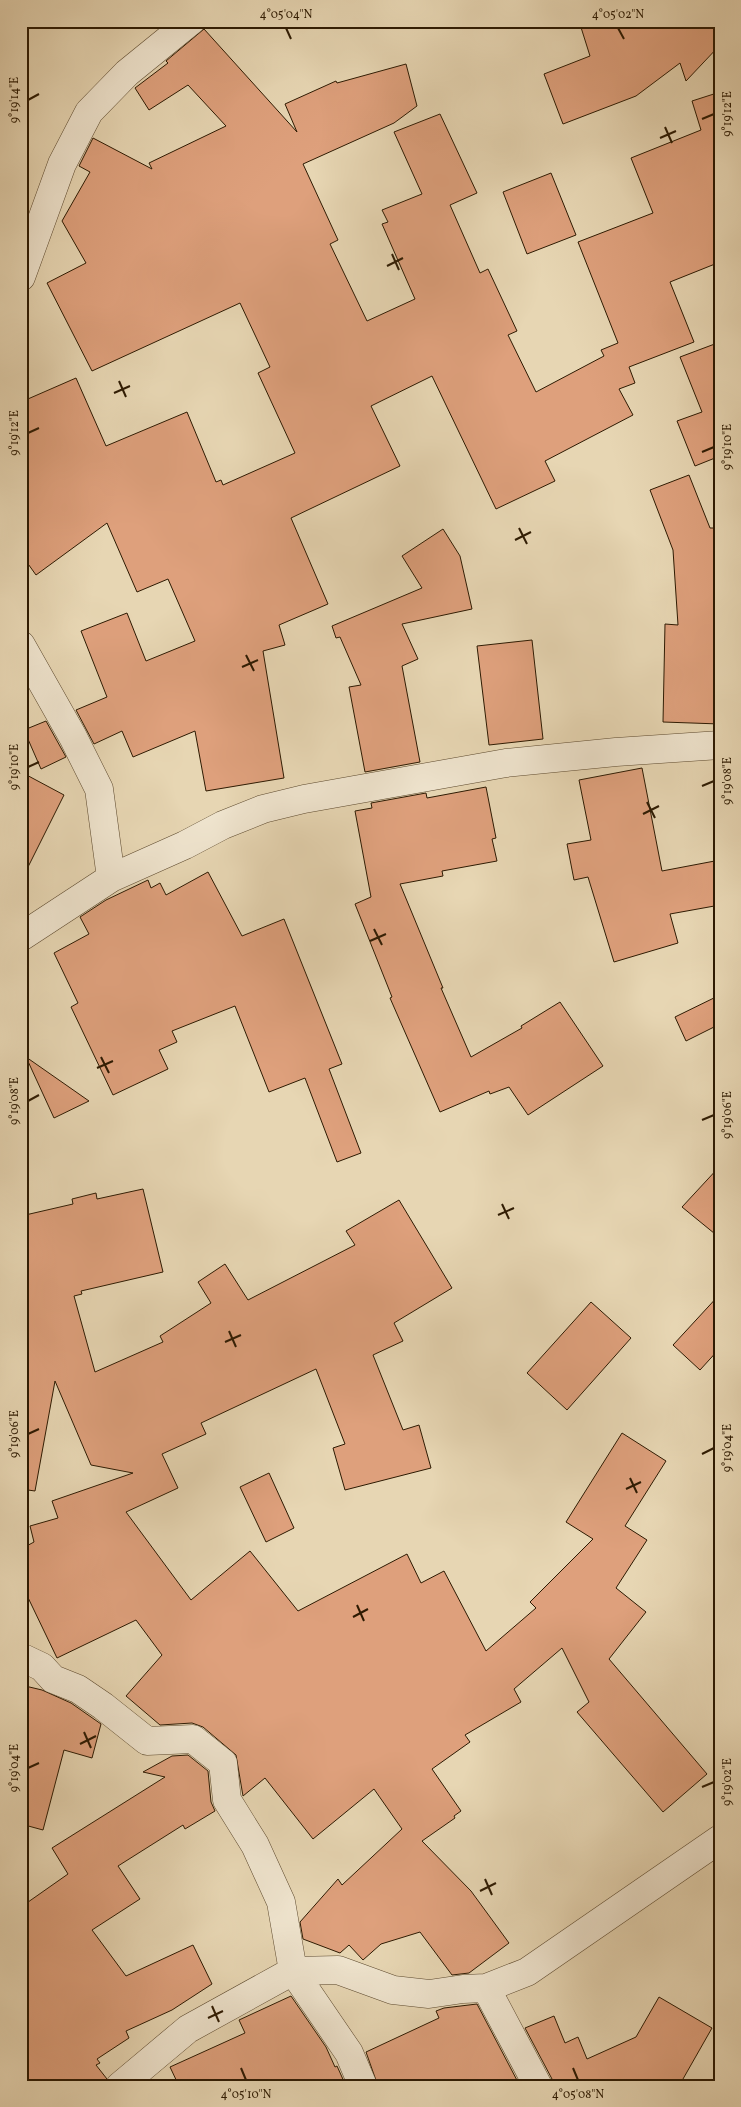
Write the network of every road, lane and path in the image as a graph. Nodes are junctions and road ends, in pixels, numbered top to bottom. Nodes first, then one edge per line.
1 (191, 21) edge
2 (21, 277) edge
3 (21, 645) edge
4 (720, 745) edge
5 (111, 878) junction
6 (21, 937) edge
7 (21, 1657) edge
8 (720, 1839) edge
9 (293, 1971) junction
10 (486, 1988) junction
11 (120, 2086) edge
12 (363, 2086) edge
13 (538, 2086) edge

1 - 2 street
3 - 5 street
4 - 5 street
5 - 6 street
7 - 9 street
8 - 10 street
9 - 10 street
9 - 11 street
9 - 12 street
10 - 13 street

